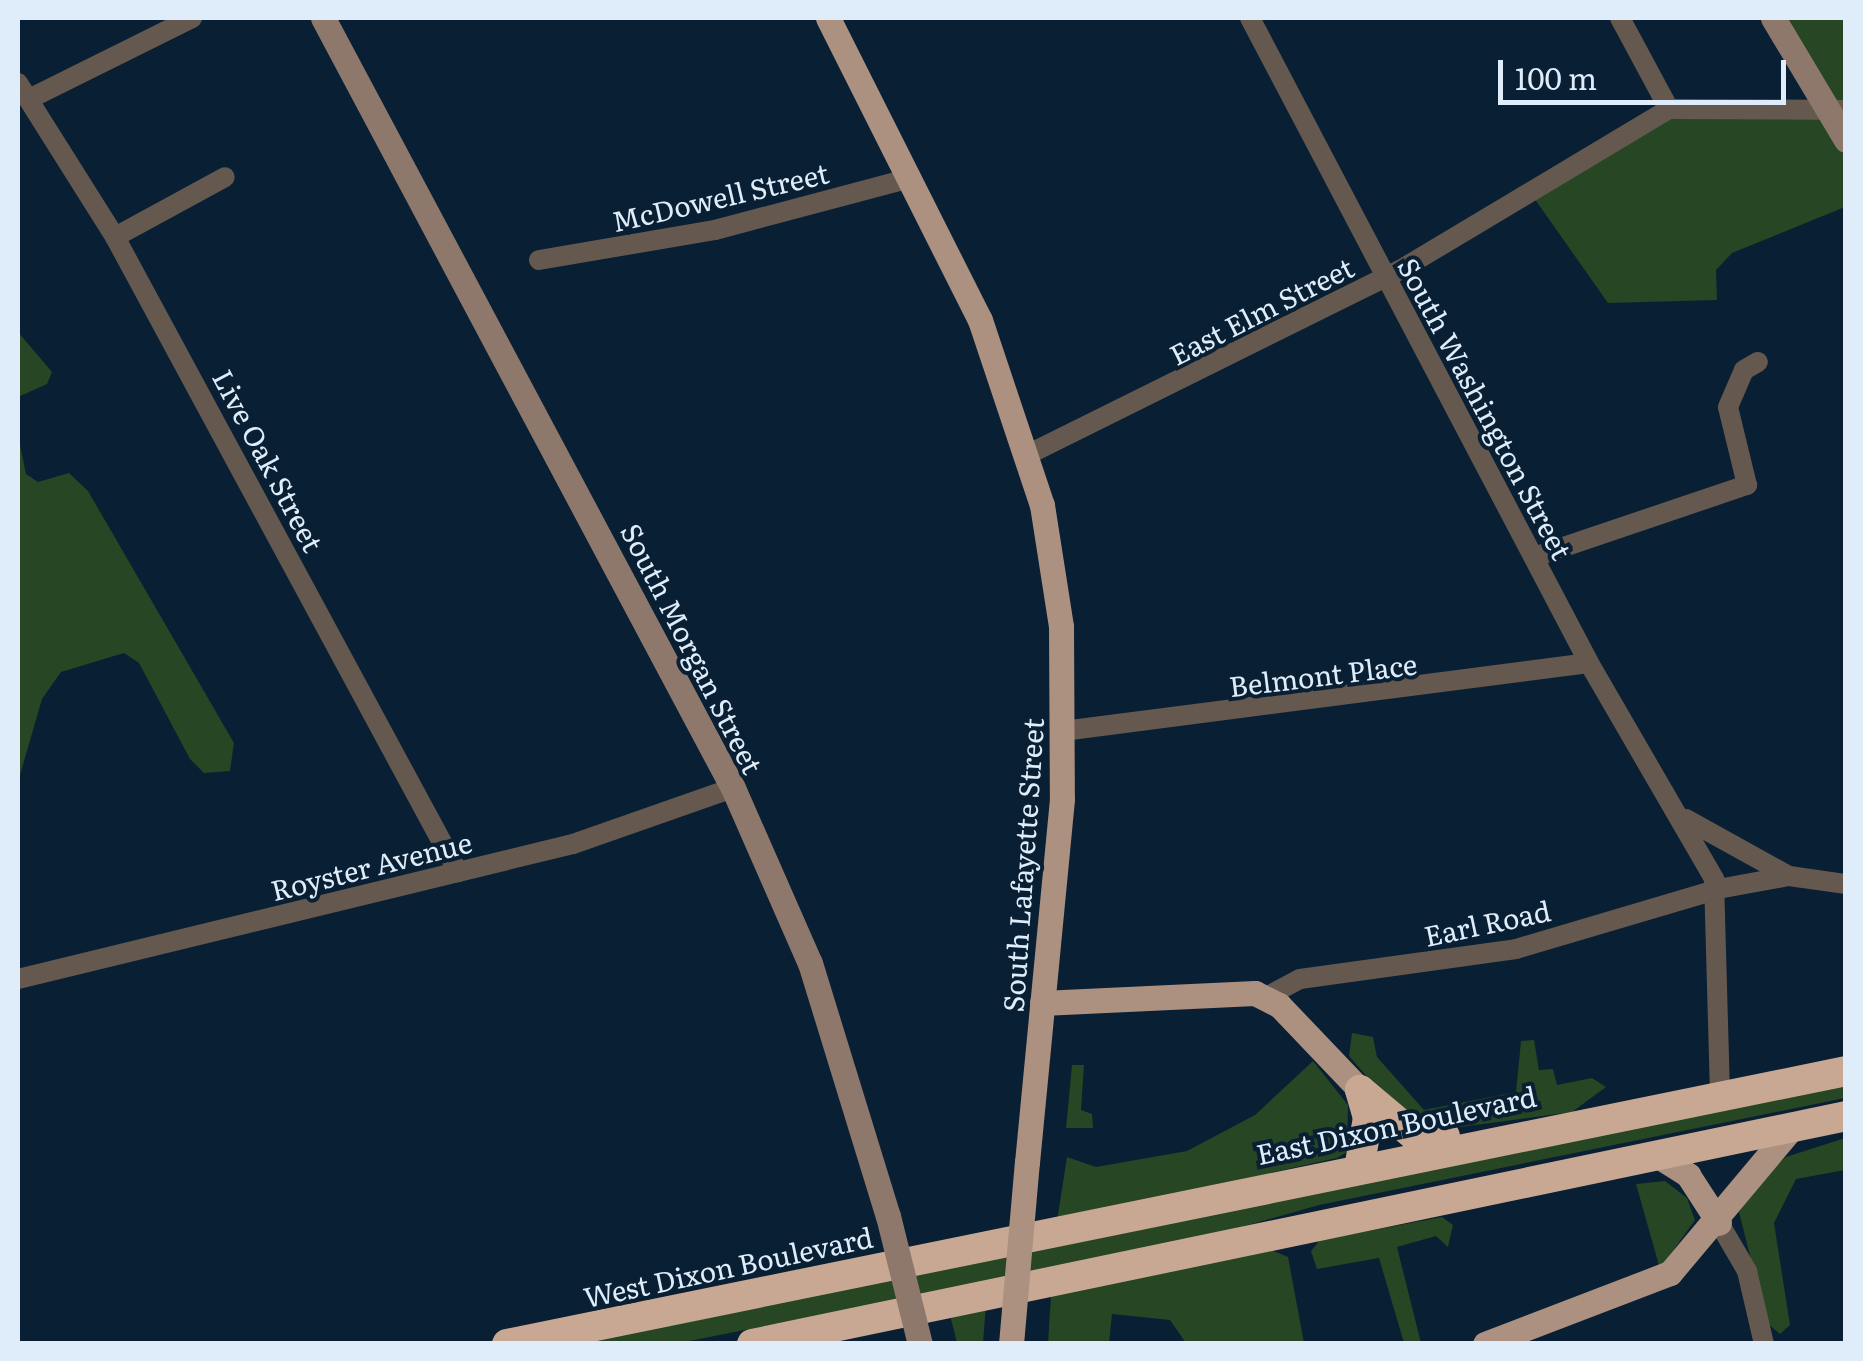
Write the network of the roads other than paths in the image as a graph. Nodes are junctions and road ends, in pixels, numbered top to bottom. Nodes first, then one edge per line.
1 (192, 18) edge
2 (324, 18) edge
3 (828, 18) edge
4 (1250, 18) edge
5 (1620, 18) edge
6 (1773, 18) edge
7 (23, 91) edge
8 (1669, 110) junction
9 (1837, 110) edge
10 (1846, 140) edge
11 (225, 177) dead end
12 (911, 178) junction
13 (115, 237) junction
14 (540, 260) dead end
15 (1385, 278) junction
16 (1758, 362) dead end
17 (1029, 454) junction
18 (1534, 557) junction
19 (1589, 662) junction
20 (1063, 731) junction
21 (732, 788) junction
22 (1684, 818) junction
23 (458, 872) junction
24 (1789, 876) junction
25 (1846, 884) edge
26 (1718, 889) junction
27 (18, 978) edge
28 (1266, 997) junction
29 (1042, 1003) junction
30 (1846, 1070) edge
31 (1360, 1090) junction
32 (1720, 1094) junction
33 (1846, 1116) edge
34 (1794, 1125) junction
35 (1461, 1142) junction
36 (1658, 1156) junction
37 (1360, 1163) junction
38 (1719, 1223) junction
39 (962, 1251) joint
40 (507, 1344) edge
41 (752, 1344) edge
42 (920, 1344) edge
43 (1011, 1344) edge
44 (1485, 1344) edge
45 (1764, 1344) edge

1 - 7 street
2 - 21 street, South Morgan Street
3 - 12 main road, South Lafayette Street
4 - 15 street, South Washington Street
5 - 8 street
6 - 9 street
7 - 13 street, Live Oak Street
8 - 9 street
8 - 15 street, East Elm Street
9 - 10 street
11 - 13 street
12 - 14 street, McDowell Street
12 - 17 main road, South Lafayette Street
13 - 23 street, Live Oak Street
15 - 17 street, East Elm Street
15 - 18 street, South Washington Street
16 - 18 street
17 - 20 main road, South Lafayette Street
18 - 19 street, South Washington Street
19 - 20 street, Belmont Place
19 - 22 street, South Washington Street
20 - 29 main road, South Lafayette Street
21 - 23 street, Royster Avenue
21 - 42 street, South Morgan Street, bridge
22 - 24 street, South Washington Street
22 - 26 street, South Washington Street
23 - 27 street, Royster Avenue
24 - 25 street
24 - 26 street, Earl Road
26 - 28 street, Earl Road
26 - 32 street, South Washington Street
28 - 29 main road
28 - 31 main road
29 - 43 main road, South Lafayette Street, bridge
30 - 32 highway, East Dixon Boulevard
31 - 35 highway
31 - 37 highway
32 - 35 highway, East Dixon Boulevard
33 - 34 highway
34 - 36 highway
34 - 38 main road
35 - 37 highway, East Dixon Boulevard
36 - 38 main road
36 - 41 highway
37 - 39 highway, East Dixon Boulevard
38 - 44 main road
38 - 45 street
39 - 40 highway, West Dixon Boulevard

